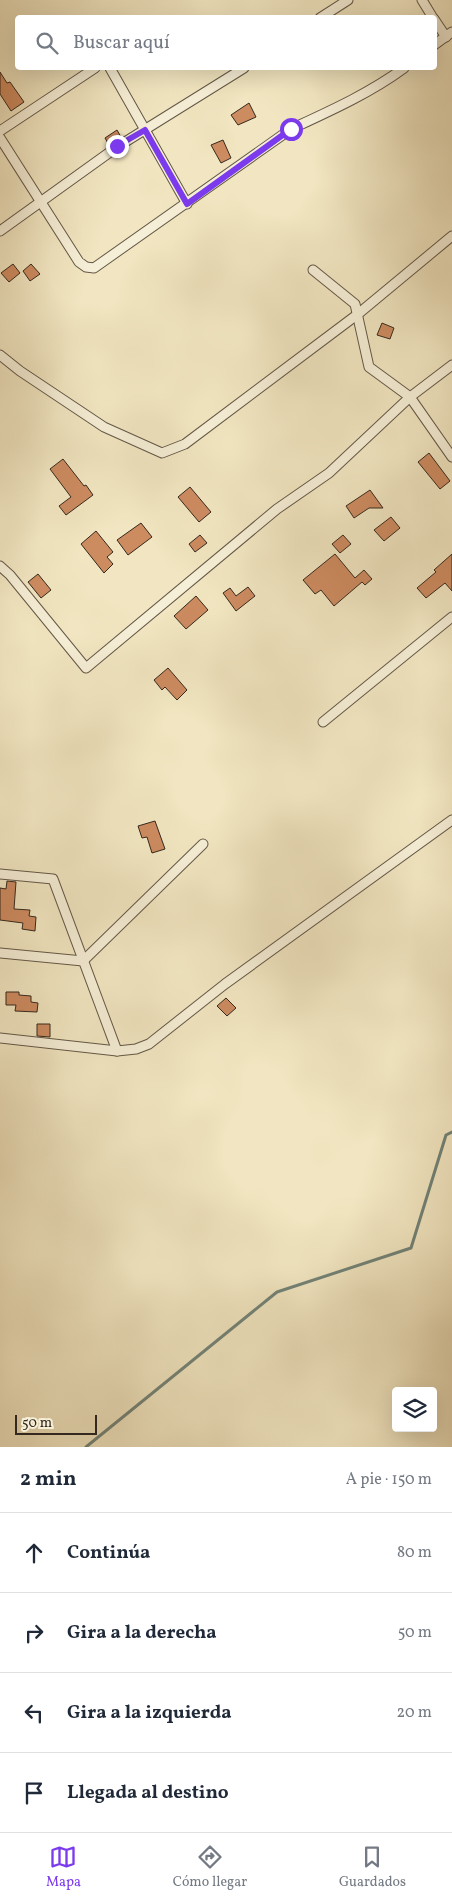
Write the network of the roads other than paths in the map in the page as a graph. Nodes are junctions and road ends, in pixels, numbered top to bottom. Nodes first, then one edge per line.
1 (348, 0) edge
2 (422, 0) edge
3 (325, 15) edge
4 (432, 15) edge
5 (437, 21) edge
6 (449, 34) edge
7 (437, 43) edge
8 (92, 70) edge
9 (111, 70) edge
10 (241, 70) edge
11 (401, 70) edge
12 (145, 130) junction
13 (0, 131) edge
14 (0, 138) edge
15 (41, 202) junction
16 (187, 204) junction
17 (0, 231) edge
18 (452, 236) edge
19 (313, 270) dead end
20 (358, 314) junction
21 (0, 354) edge
22 (452, 365) edge
23 (410, 397) junction
24 (452, 456) edge
25 (0, 566) edge
26 (452, 617) edge
27 (323, 722) dead end
28 (452, 820) edge
29 (203, 844) dead end
30 (0, 874) edge
31 (0, 953) edge
32 (83, 960) junction
33 (0, 1038) edge
34 (116, 1051) junction

1 - 3 street
2 - 4 street
5 - 6 street
6 - 7 street
8 - 13 street
9 - 12 street
10 - 12 street
11 - 16 street
12 - 15 street
12 - 16 street
14 - 15 street
15 - 16 street
15 - 17 street
18 - 20 street
19 - 20 street
20 - 21 street
20 - 23 street
22 - 23 street
23 - 24 street
23 - 25 street
26 - 27 street
28 - 34 street
29 - 32 street
30 - 32 street
31 - 32 street
32 - 34 street
33 - 34 street

